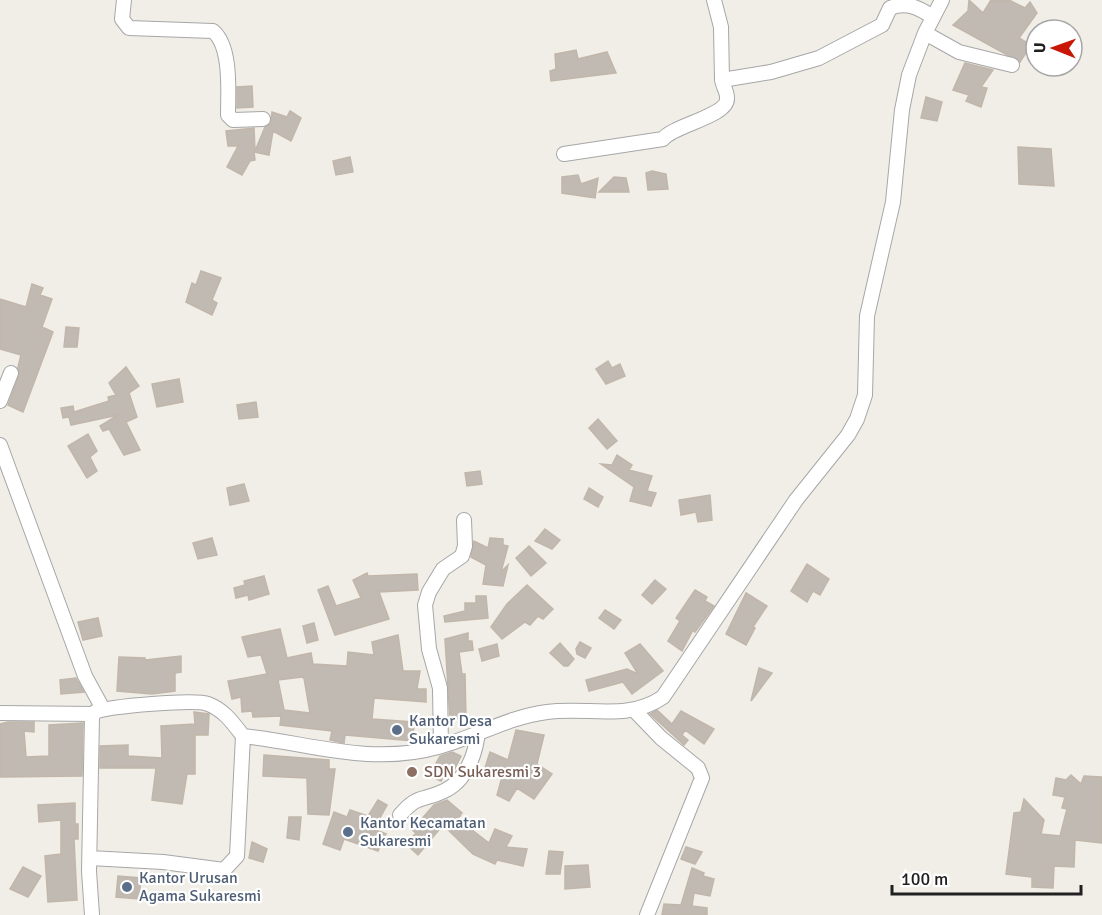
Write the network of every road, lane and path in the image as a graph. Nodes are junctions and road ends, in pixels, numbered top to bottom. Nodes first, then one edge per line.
1 (124, 0) edge
2 (714, 0) edge
3 (942, 0) edge
4 (933, 17) junction
5 (925, 33) junction
6 (1012, 65) dead end
7 (722, 80) junction
8 (263, 119) dead end
9 (564, 154) dead end
10 (11, 373) dead end
11 (0, 401) edge
12 (0, 446) edge
13 (464, 520) dead end
14 (634, 710) junction
15 (98, 712) junction
16 (0, 713) edge
17 (478, 731) junction
18 (243, 736) junction
19 (441, 746) junction
20 (400, 815) dead end
21 (90, 858) junction
22 (92, 915) edge
23 (647, 915) edge

1 - 8 street
2 - 7 street
3 - 4 street
4 - 5 street
4 - 7 street
5 - 6 street
5 - 14 street
7 - 9 street
10 - 11 street
12 - 15 street
13 - 19 street
14 - 17 street
14 - 23 street
15 - 16 street
15 - 18 street
15 - 21 street
17 - 19 street
17 - 20 street
18 - 19 street
18 - 21 street
21 - 22 street

